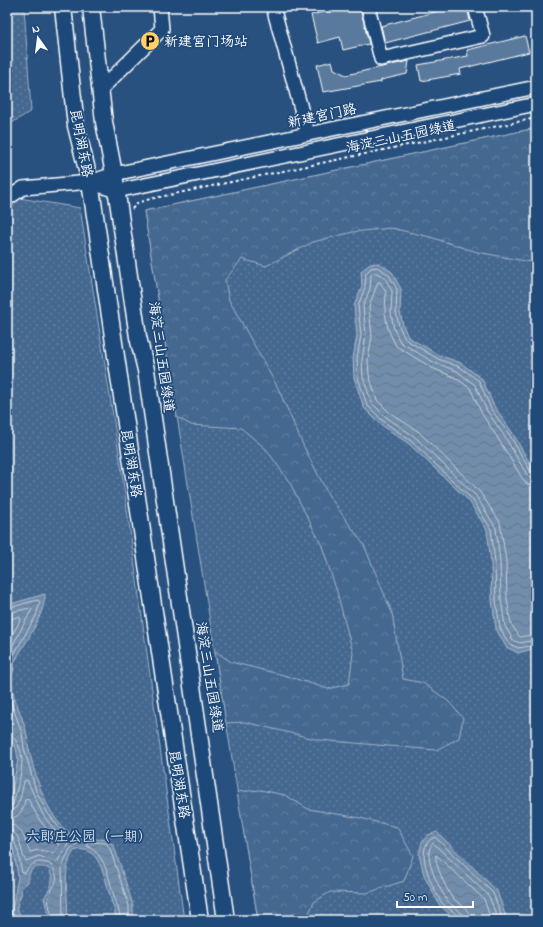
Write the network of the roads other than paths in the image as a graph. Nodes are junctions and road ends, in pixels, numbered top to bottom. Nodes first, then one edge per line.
1 (91, 7) edge
2 (160, 7) edge
3 (273, 7) edge
4 (368, 7) edge
5 (475, 7) edge
6 (61, 10) edge
7 (536, 87) edge
8 (100, 90) junction
9 (536, 104) edge
10 (308, 134) junction
11 (114, 174) junction
12 (90, 182) junction
13 (116, 191) junction
14 (7, 199) edge
15 (200, 920) edge
16 (226, 920) edge

1 - 8 main road, 昆明湖东路
2 - 8 street
3 - 10 street
4 - 5 street
6 - 12 main road, 昆明湖东路
7 - 10 street, 新建宫门路
8 - 11 main road, 昆明湖东路
9 - 13 street
10 - 11 street, 新建宫门路
11 - 12 street, 新建宫门路
11 - 13 main road, 昆明湖东路
12 - 13 street
12 - 14 street
12 - 15 main road, 昆明湖东路
13 - 16 main road, 昆明湖东路

